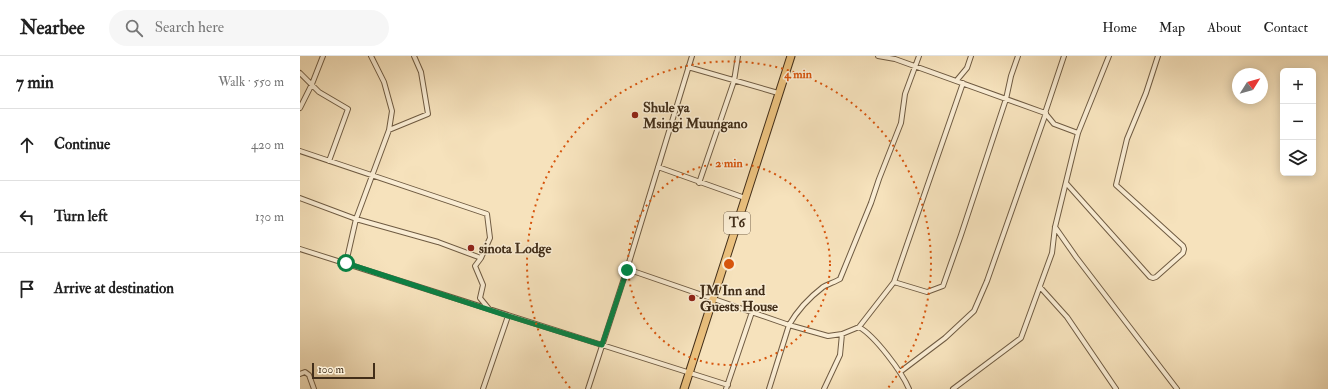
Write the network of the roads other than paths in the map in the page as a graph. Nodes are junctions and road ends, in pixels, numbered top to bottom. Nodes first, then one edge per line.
1 (323, 56) edge
2 (371, 56) edge
3 (414, 56) edge
4 (692, 56) edge
5 (738, 56) edge
6 (791, 56) edge
7 (878, 56) edge
8 (919, 56) edge
9 (971, 56) edge
10 (1018, 56) edge
11 (1064, 56) edge
12 (1109, 56) edge
13 (1158, 56) edge
14 (915, 66) junction
15 (688, 67) junction
16 (300, 73) edge
17 (957, 80) junction
18 (734, 81) junction
19 (963, 83) junction
20 (312, 84) junction
21 (778, 94) junction
22 (1006, 99) junction
23 (300, 108) edge
24 (1045, 113) junction
25 (389, 130) junction
26 (1078, 133) junction
27 (300, 151) edge
28 (329, 161) junction
29 (658, 167) junction
30 (372, 175) junction
31 (699, 183) junction
32 (1066, 183) junction
33 (300, 198) edge
34 (745, 198) junction
35 (356, 219) junction
36 (1055, 227) junction
37 (300, 249) edge
38 (481, 258) junction
39 (346, 263) junction
40 (627, 270) junction
41 (894, 282) junction
42 (1040, 287) junction
43 (713, 299) junction
44 (489, 310) junction
45 (752, 312) junction
46 (508, 316) junction
47 (789, 325) junction
48 (860, 327) junction
49 (842, 334) junction
50 (602, 345) junction
51 (900, 372) junction
52 (300, 374) edge
53 (689, 374) junction
54 (727, 387) edge
55 (314, 389) edge
56 (483, 389) edge
57 (588, 389) edge
58 (684, 389) edge
59 (769, 389) edge
60 (824, 389) edge
61 (909, 389) edge
62 (953, 389) edge
63 (1116, 389) edge
64 (1177, 389) edge

1 - 20 street
2 - 25 street
3 - 25 street
4 - 15 street
5 - 18 street
6 - 21 highway, T6
7 - 14 street
8 - 14 street
9 - 17 street
10 - 22 street
11 - 24 street
12 - 26 street
13 - 32 street
14 - 17 street
14 - 47 street
15 - 18 street
15 - 29 street
16 - 20 street
17 - 19 street
18 - 21 street
18 - 31 street
19 - 22 street
19 - 41 street
20 - 23 street
20 - 28 street
21 - 34 highway, T6
22 - 24 street
22 - 41 street
24 - 26 street
24 - 51 street
25 - 30 street
26 - 32 street
27 - 28 street
28 - 30 street
29 - 31 street
29 - 40 street
30 - 35 street
30 - 38 street
31 - 34 street
32 - 36 street
33 - 35 street
34 - 43 highway, T6
35 - 38 street
35 - 39 street
36 - 42 street
36 - 64 street
37 - 39 street
38 - 44 street
39 - 44 street
40 - 43 street
40 - 50 street
41 - 48 street
42 - 62 street
42 - 63 street
43 - 45 street
43 - 53 highway, T6
44 - 46 street
45 - 47 street
45 - 54 street
46 - 50 street
46 - 56 street
47 - 49 street
47 - 59 street
48 - 49 street
48 - 51 street
49 - 60 street
50 - 53 street
50 - 57 street
51 - 61 street
52 - 55 street
53 - 54 street
53 - 58 highway, T6

